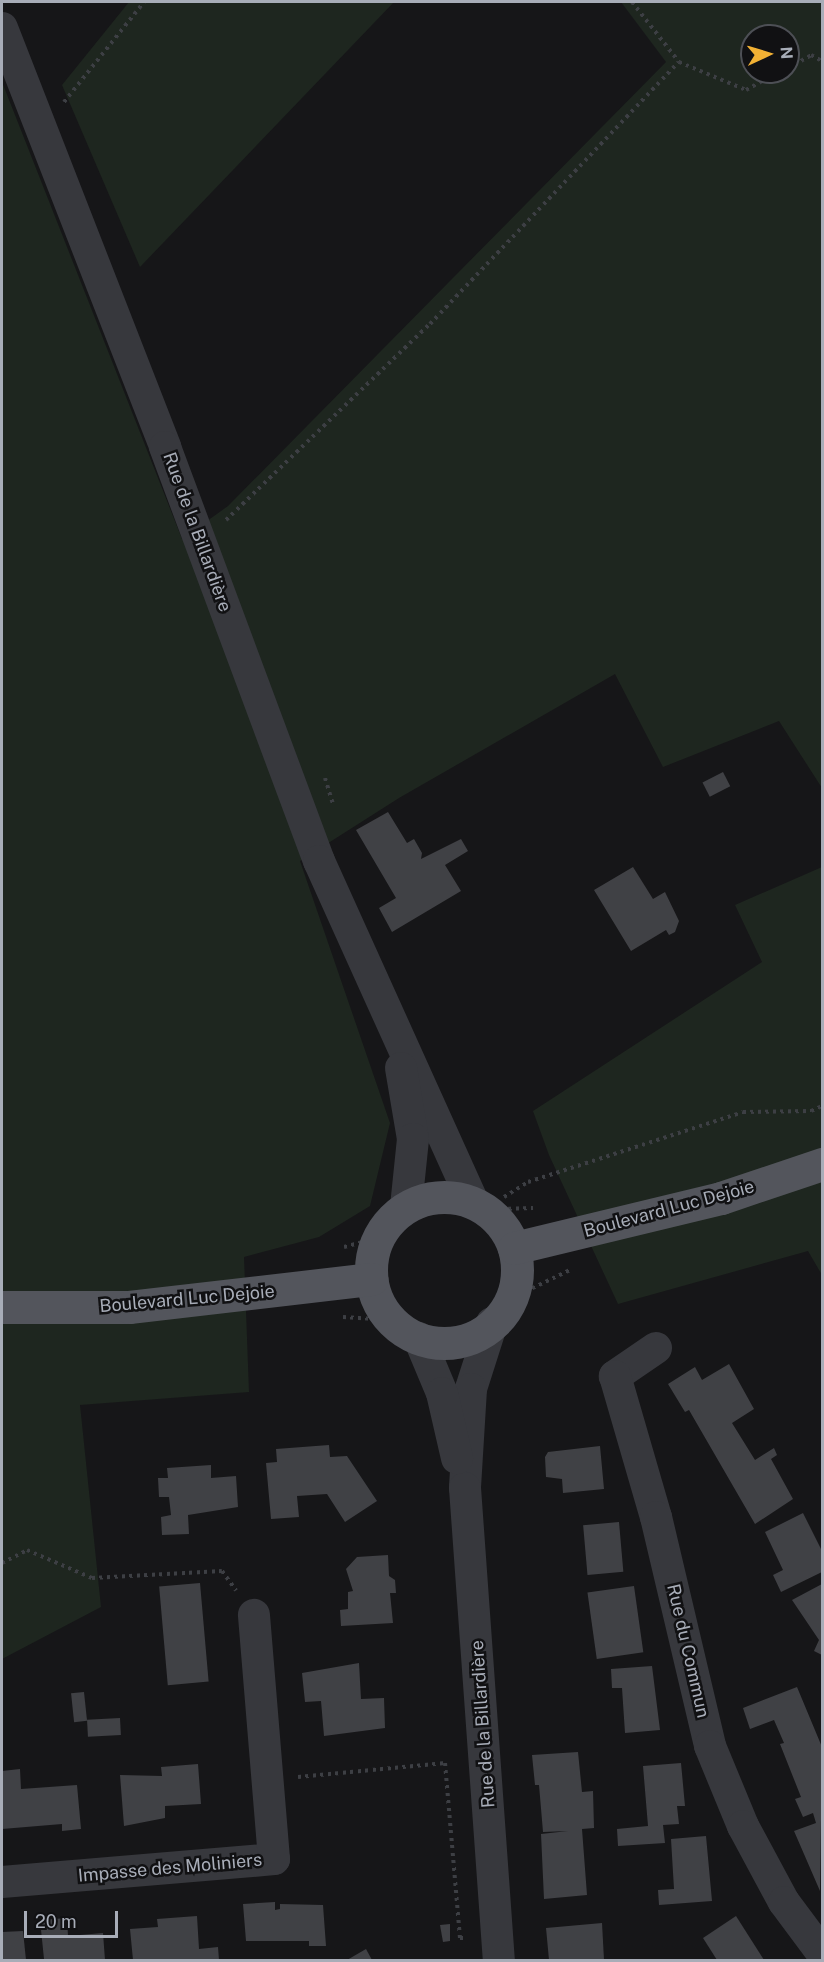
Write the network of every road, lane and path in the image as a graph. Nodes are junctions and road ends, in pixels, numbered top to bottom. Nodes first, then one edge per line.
1 (144, 2) edge
2 (632, 2) edge
3 (2, 28) edge
4 (822, 61) edge
5 (679, 62) junction
6 (800, 62) edge
7 (757, 84) edge
8 (60, 108) dead end
9 (224, 523) dead end
10 (395, 1035) junction
11 (822, 1106) edge
12 (822, 1164) edge
13 (479, 1206) junction
14 (406, 1207) junction
15 (514, 1248) junction
16 (371, 1279) junction
17 (2, 1307) edge
18 (492, 1323) junction
19 (419, 1338) junction
20 (656, 1348) dead end
21 (465, 1488) junction
22 (2, 1563) edge
23 (255, 1615) joint
24 (267, 1780) junction
25 (2, 1882) edge
26 (498, 1949) edge
27 (822, 1953) edge

1 - 8 path
2 - 5 path
3 - 10 street, Rue de la Billardière
4 - 6 path
5 - 7 path
5 - 9 path
10 - 13 street, Rue de la Billardière
10 - 14 street, Rue de la Billardière
11 - 13 path
12 - 15 main road, Boulevard Luc Dejoie
13 - 14 main road
13 - 15 main road
14 - 16 main road
15 - 18 main road
16 - 17 main road, Boulevard Luc Dejoie
16 - 19 main road
18 - 19 main road
18 - 21 street, Rue de la Billardière
19 - 21 street, Rue de la Billardière
20 - 27 street, Rue du Commun
21 - 26 street, Rue de la Billardière
22 - 23 path
23 - 24 street, Impasse des Moliniers
24 - 25 street, Impasse des Moliniers
24 - 26 path

